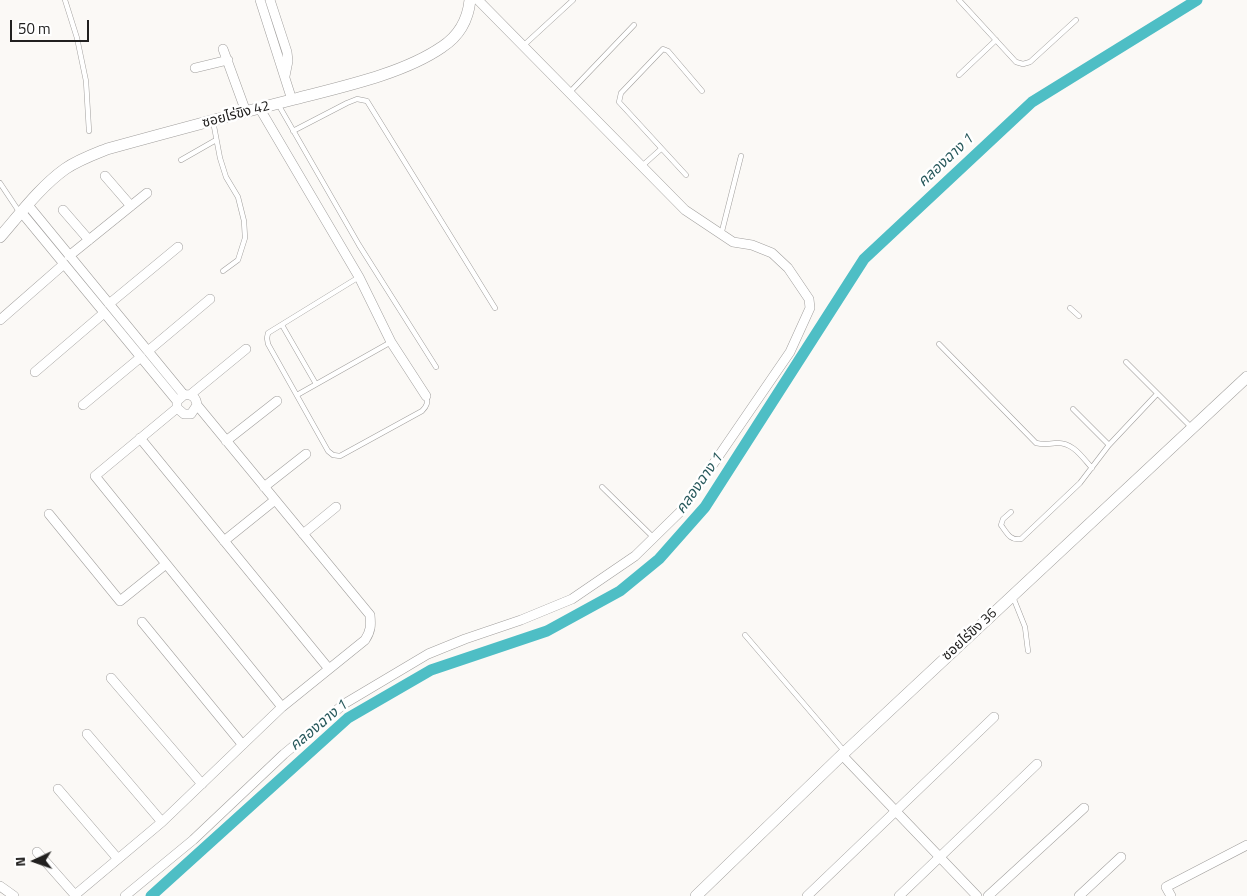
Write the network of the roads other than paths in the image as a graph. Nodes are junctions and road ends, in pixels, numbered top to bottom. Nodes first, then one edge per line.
1 (65, 0) edge
2 (260, 0) edge
3 (270, 0) edge
4 (470, 0) edge
5 (478, 0) edge
6 (573, 0) edge
7 (959, 0) edge
8 (1076, 20) dead end
9 (634, 25) dead end
10 (996, 40) junction
11 (523, 46) junction
12 (223, 48) dead end
13 (228, 60) junction
14 (195, 68) dead end
15 (959, 75) dead end
16 (285, 76) junction
17 (702, 91) dead end
18 (569, 93) junction
19 (292, 100) junction
20 (278, 104) junction
21 (260, 109) junction
22 (246, 112) junction
23 (213, 121) junction
24 (88, 131) dead end
25 (293, 131) junction
26 (216, 140) junction
27 (661, 149) junction
28 (742, 156) dead end
29 (181, 160) dead end
30 (642, 166) junction
31 (686, 175) dead end
32 (105, 176) dead end
33 (0, 183) edge
34 (147, 193) dead end
35 (131, 206) junction
36 (63, 210) dead end
37 (23, 211) junction
38 (721, 235) junction
39 (0, 237) edge
40 (89, 240) junction
41 (178, 247) dead end
42 (70, 256) junction
43 (64, 264) junction
44 (223, 271) dead end
45 (359, 277) junction
46 (210, 299) dead end
47 (109, 304) junction
48 (496, 308) dead end
49 (1070, 308) dead end
50 (104, 313) junction
51 (1079, 316) dead end
52 (0, 320) edge
53 (282, 325) junction
54 (391, 342) junction
55 (939, 344) dead end
56 (246, 349) dead end
57 (144, 354) junction
58 (1126, 362) dead end
59 (436, 367) dead end
60 (35, 372) dead end
61 (1247, 377) edge
62 (316, 384) junction
63 (1157, 394) junction
64 (296, 395) junction
65 (426, 396) joint
66 (182, 400) junction
67 (277, 401) dead end
68 (83, 405) dead end
69 (197, 405) junction
70 (1073, 409) dead end
71 (1192, 428) junction
72 (140, 438) junction
73 (226, 441) junction
74 (1109, 445) junction
75 (306, 454) dead end
76 (1092, 468) junction
77 (264, 487) junction
78 (602, 487) dead end
79 (275, 500) junction
80 (336, 507) dead end
81 (1011, 512) dead end
82 (49, 514) dead end
83 (303, 534) junction
84 (654, 538) junction
85 (224, 541) junction
86 (166, 564) junction
87 (1012, 596) junction
88 (142, 622) dead end
89 (745, 635) dead end
90 (1028, 651) dead end
91 (329, 669) junction
92 (111, 678) dead end
93 (282, 707) junction
94 (994, 717) dead end
95 (87, 734) dead end
96 (242, 744) junction
97 (844, 754) junction
98 (1037, 764) dead end
99 (202, 784) junction
100 (58, 788) dead end
101 (1084, 808) dead end
102 (896, 810) junction
103 (162, 822) junction
104 (1247, 845) edge
105 (37, 852) dead end
106 (940, 857) junction
107 (1121, 857) dead end
108 (118, 859) junction
109 (0, 886) edge
110 (14, 896) edge
111 (126, 896) edge
112 (697, 896) edge
113 (807, 896) edge
114 (899, 896) edge
115 (977, 896) edge
116 (988, 896) edge
117 (1079, 896) edge
118 (1171, 896) edge

1 - 24 lane
2 - 16 street
3 - 16 street
4 - 19 street, ซอยไร่ขิง 42
5 - 11 street
6 - 11 lane
7 - 10 lane
8 - 10 lane
9 - 18 lane
10 - 15 lane
11 - 18 street
12 - 13 street
13 - 14 street
13 - 22 street
16 - 19 street
17 - 27 lane
18 - 30 street
19 - 20 street, ซอยไร่ขิง 42
20 - 21 street, ซอยไร่ขิง 42
20 - 25 lane
21 - 22 street, ซอยไร่ขิง 42
21 - 45 street
22 - 23 street, ซอยไร่ขิง 42
23 - 26 lane
23 - 37 street, ซอยไร่ขิง 42
25 - 48 lane
25 - 59 lane
26 - 29 lane
26 - 44 lane
27 - 30 lane
27 - 31 lane
28 - 38 lane
30 - 38 street
32 - 35 street
33 - 37 lane
34 - 35 street
35 - 40 street
36 - 40 street
37 - 39 street, ซอยไร่ขิง 42
37 - 42 street
37 - 43 street
38 - 84 street
40 - 42 street
41 - 47 street
42 - 47 street
43 - 50 street
43 - 52 street
45 - 53 lane
45 - 54 street
46 - 57 street
47 - 57 street
49 - 51 lane
50 - 57 street
50 - 60 street
53 - 62 lane
53 - 64 lane
54 - 62 lane
54 - 65 street
55 - 76 lane
56 - 66 street
57 - 66 street
57 - 68 street
58 - 63 lane
61 - 71 street, ซอยไร่ขิง 36
62 - 64 lane
63 - 71 lane
63 - 74 lane
64 - 65 lane
66 - 69 street
66 - 69 street
66 - 72 street
67 - 73 street
69 - 73 street
70 - 74 lane
71 - 87 street, ซอยไร่ขิง 36
72 - 85 street
72 - 86 street
73 - 77 street
74 - 76 lane
75 - 77 street
76 - 81 lane
77 - 79 street
78 - 84 lane
79 - 83 street
79 - 85 street
80 - 83 street
82 - 86 street
83 - 91 street
84 - 111 street
85 - 91 street
86 - 93 street
87 - 90 lane
87 - 97 street, ซอยไร่ขิง 36
88 - 96 street
89 - 97 lane
91 - 93 street
92 - 99 street
93 - 96 street
94 - 102 street
95 - 103 street
96 - 99 street
97 - 102 street
97 - 112 street, ซอยไร่ขิง 36
98 - 106 street
99 - 103 street
100 - 108 street
101 - 116 street
102 - 106 street
102 - 113 street
103 - 108 street
104 - 118 street
105 - 108 street
106 - 114 street
106 - 115 street
107 - 117 street
109 - 110 street

